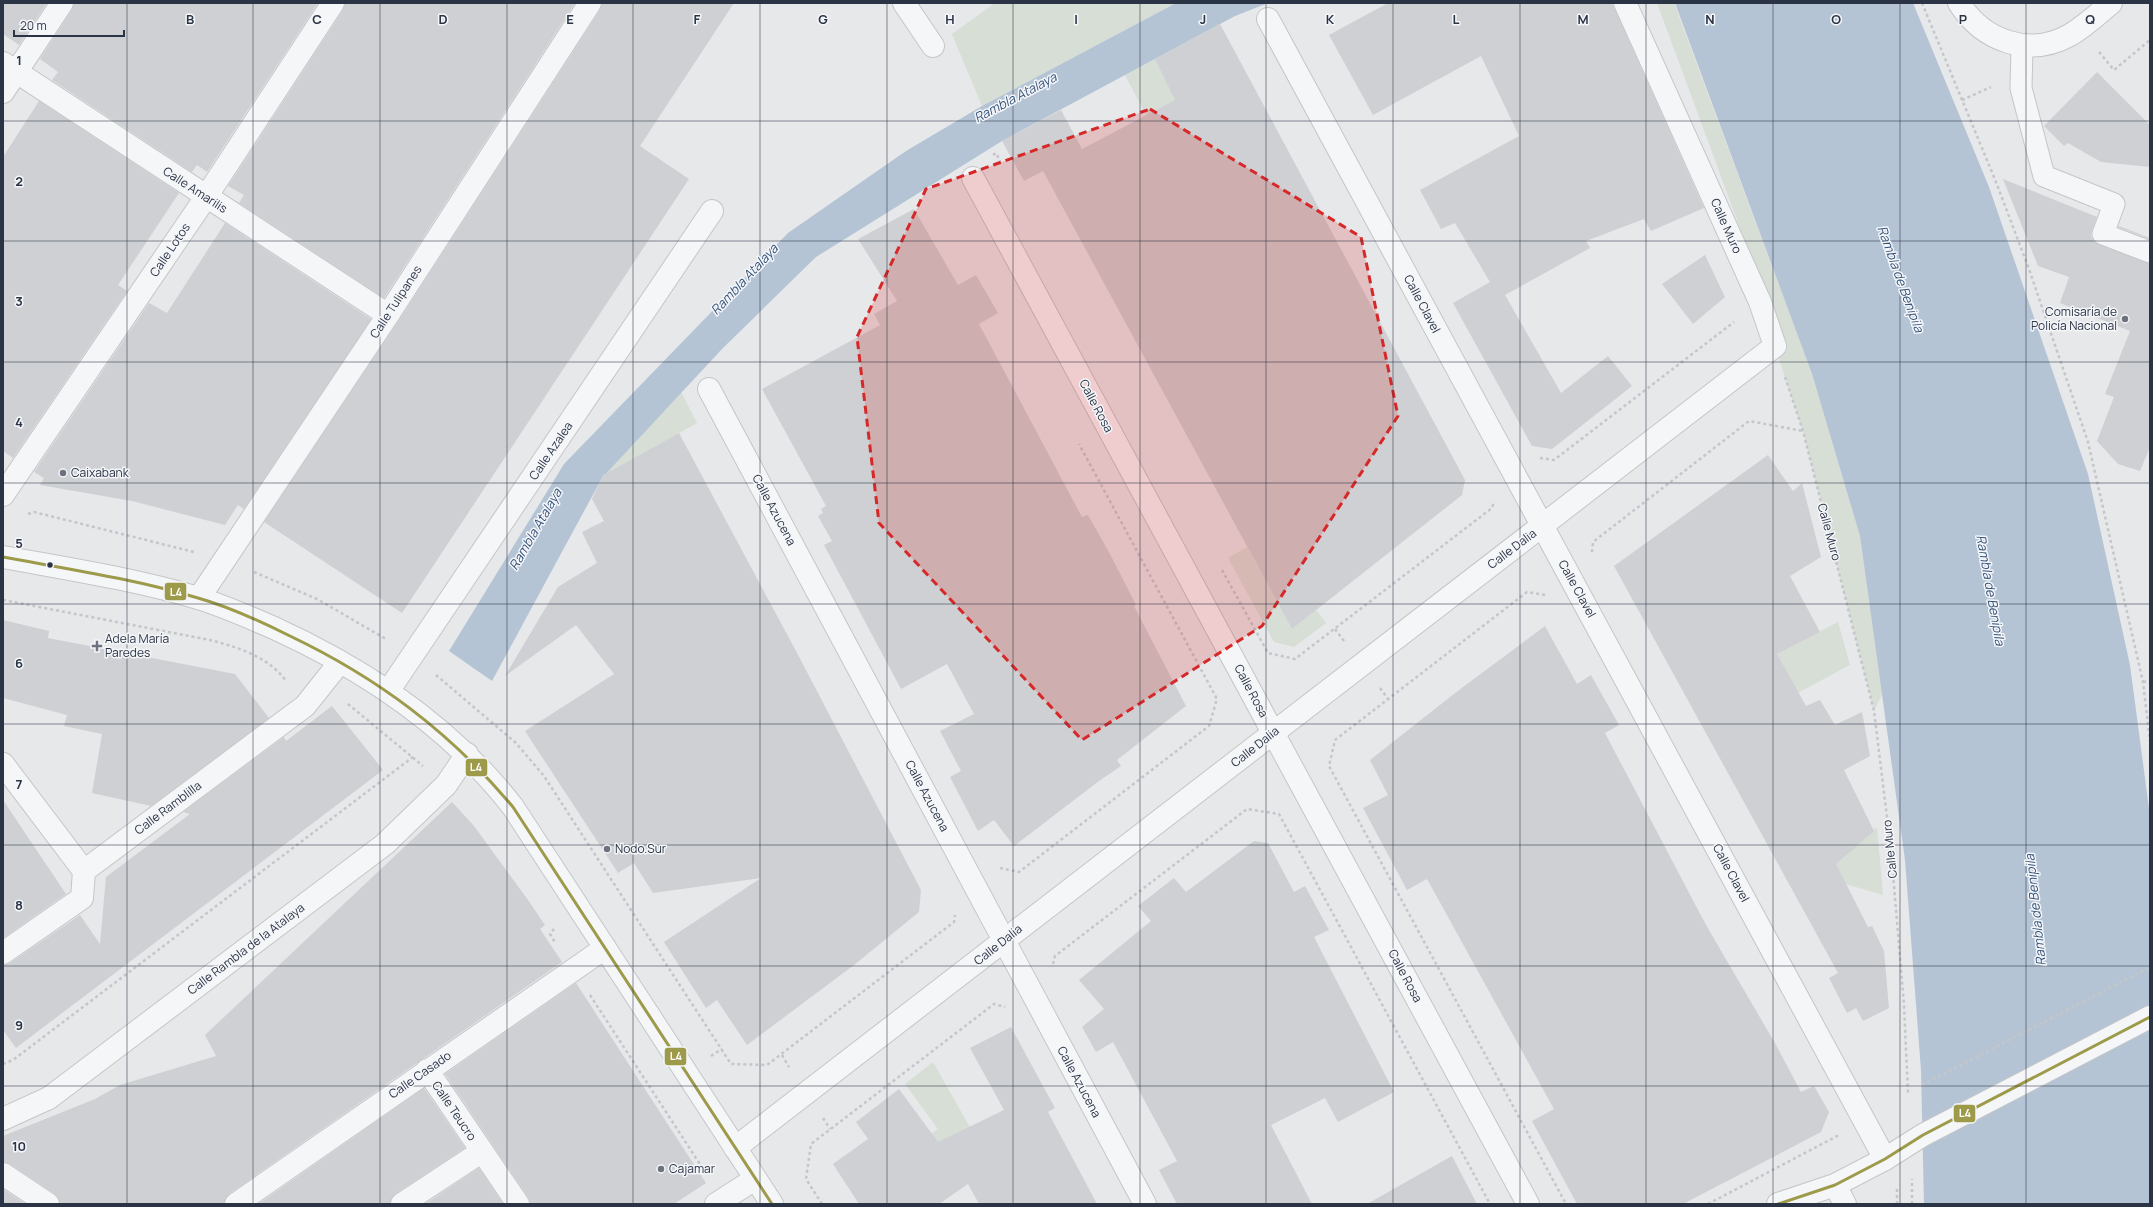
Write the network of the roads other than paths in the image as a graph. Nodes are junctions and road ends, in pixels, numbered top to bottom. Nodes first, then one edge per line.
1 (62, 3) edge
2 (333, 3) edge
3 (590, 3) edge
4 (904, 3) edge
5 (1625, 3) edge
6 (1959, 3) edge
7 (2111, 3) edge
8 (1268, 19) dead end
9 (934, 46) dead end
10 (2022, 46) junction
11 (10, 68) edge
12 (3, 92) edge
13 (973, 178) dead end
14 (206, 197) junction
15 (712, 211) dead end
16 (2150, 252) edge
17 (388, 315) junction
18 (1775, 346) joint
19 (709, 388) dead end
20 (3, 495) edge
21 (1543, 526) junction
22 (3, 556) edge
23 (199, 598) junction
24 (340, 662) junction
25 (389, 690) junction
26 (1273, 733) junction
27 (467, 754) junction
28 (3, 764) edge
29 (84, 871) junction
30 (1004, 940) junction
31 (606, 948) junction
32 (3, 953) edge
33 (2150, 1017) edge
34 (427, 1070) junction
35 (3, 1119) edge
36 (735, 1148) junction
37 (481, 1152) junction
38 (1885, 1158) junction
39 (3, 1174) edge
40 (755, 1179) junction
41 (1835, 1185) junction
42 (719, 1202) edge
43 (48, 1204) edge
44 (236, 1204) edge
45 (402, 1204) edge
46 (518, 1204) edge
47 (772, 1204) edge
48 (1144, 1204) edge
49 (1528, 1204) edge
50 (1778, 1204) edge
51 (1811, 1204) edge
52 (1845, 1204) edge

1 - 11 street
2 - 14 street, Calle Lotos
3 - 17 street, Calle Tulipanes
4 - 9 street
5 - 18 street, Calle Muro
6 - 10 street
7 - 10 street
8 - 21 street, Calle Clavel
10 - 16 lane
11 - 12 street
11 - 14 street, Calle Amarilis
13 - 26 street, Calle Rosa
14 - 17 street, Calle Amarilis
14 - 20 street, Calle Lotos
15 - 25 street, Calle Azalea
17 - 23 street, Calle Tulipanes
18 - 21 street, Calle Dalia
19 - 30 street, Calle Azucena
21 - 26 street, Calle Dalia
21 - 38 street, Calle Clavel
22 - 23 street
23 - 24 street
24 - 25 street
24 - 29 street, Calle Ramblilla
25 - 27 street
26 - 30 street, Calle Dalia
26 - 49 street, Calle Rosa
27 - 31 street
27 - 35 street, Calle Rambla de la Atalaya
28 - 29 street
29 - 32 street
30 - 36 street, Calle Dalia
30 - 48 street, Calle Azucena
31 - 34 street, Calle Casado
31 - 36 street
33 - 38 street
34 - 37 street, Calle Teucro
34 - 44 street, Calle Casado
36 - 40 street
37 - 45 street, Calle Teucro
37 - 46 street, Calle Teucro
38 - 41 street
39 - 43 street
40 - 42 street
40 - 47 street
41 - 50 street
41 - 51 street
41 - 52 street

